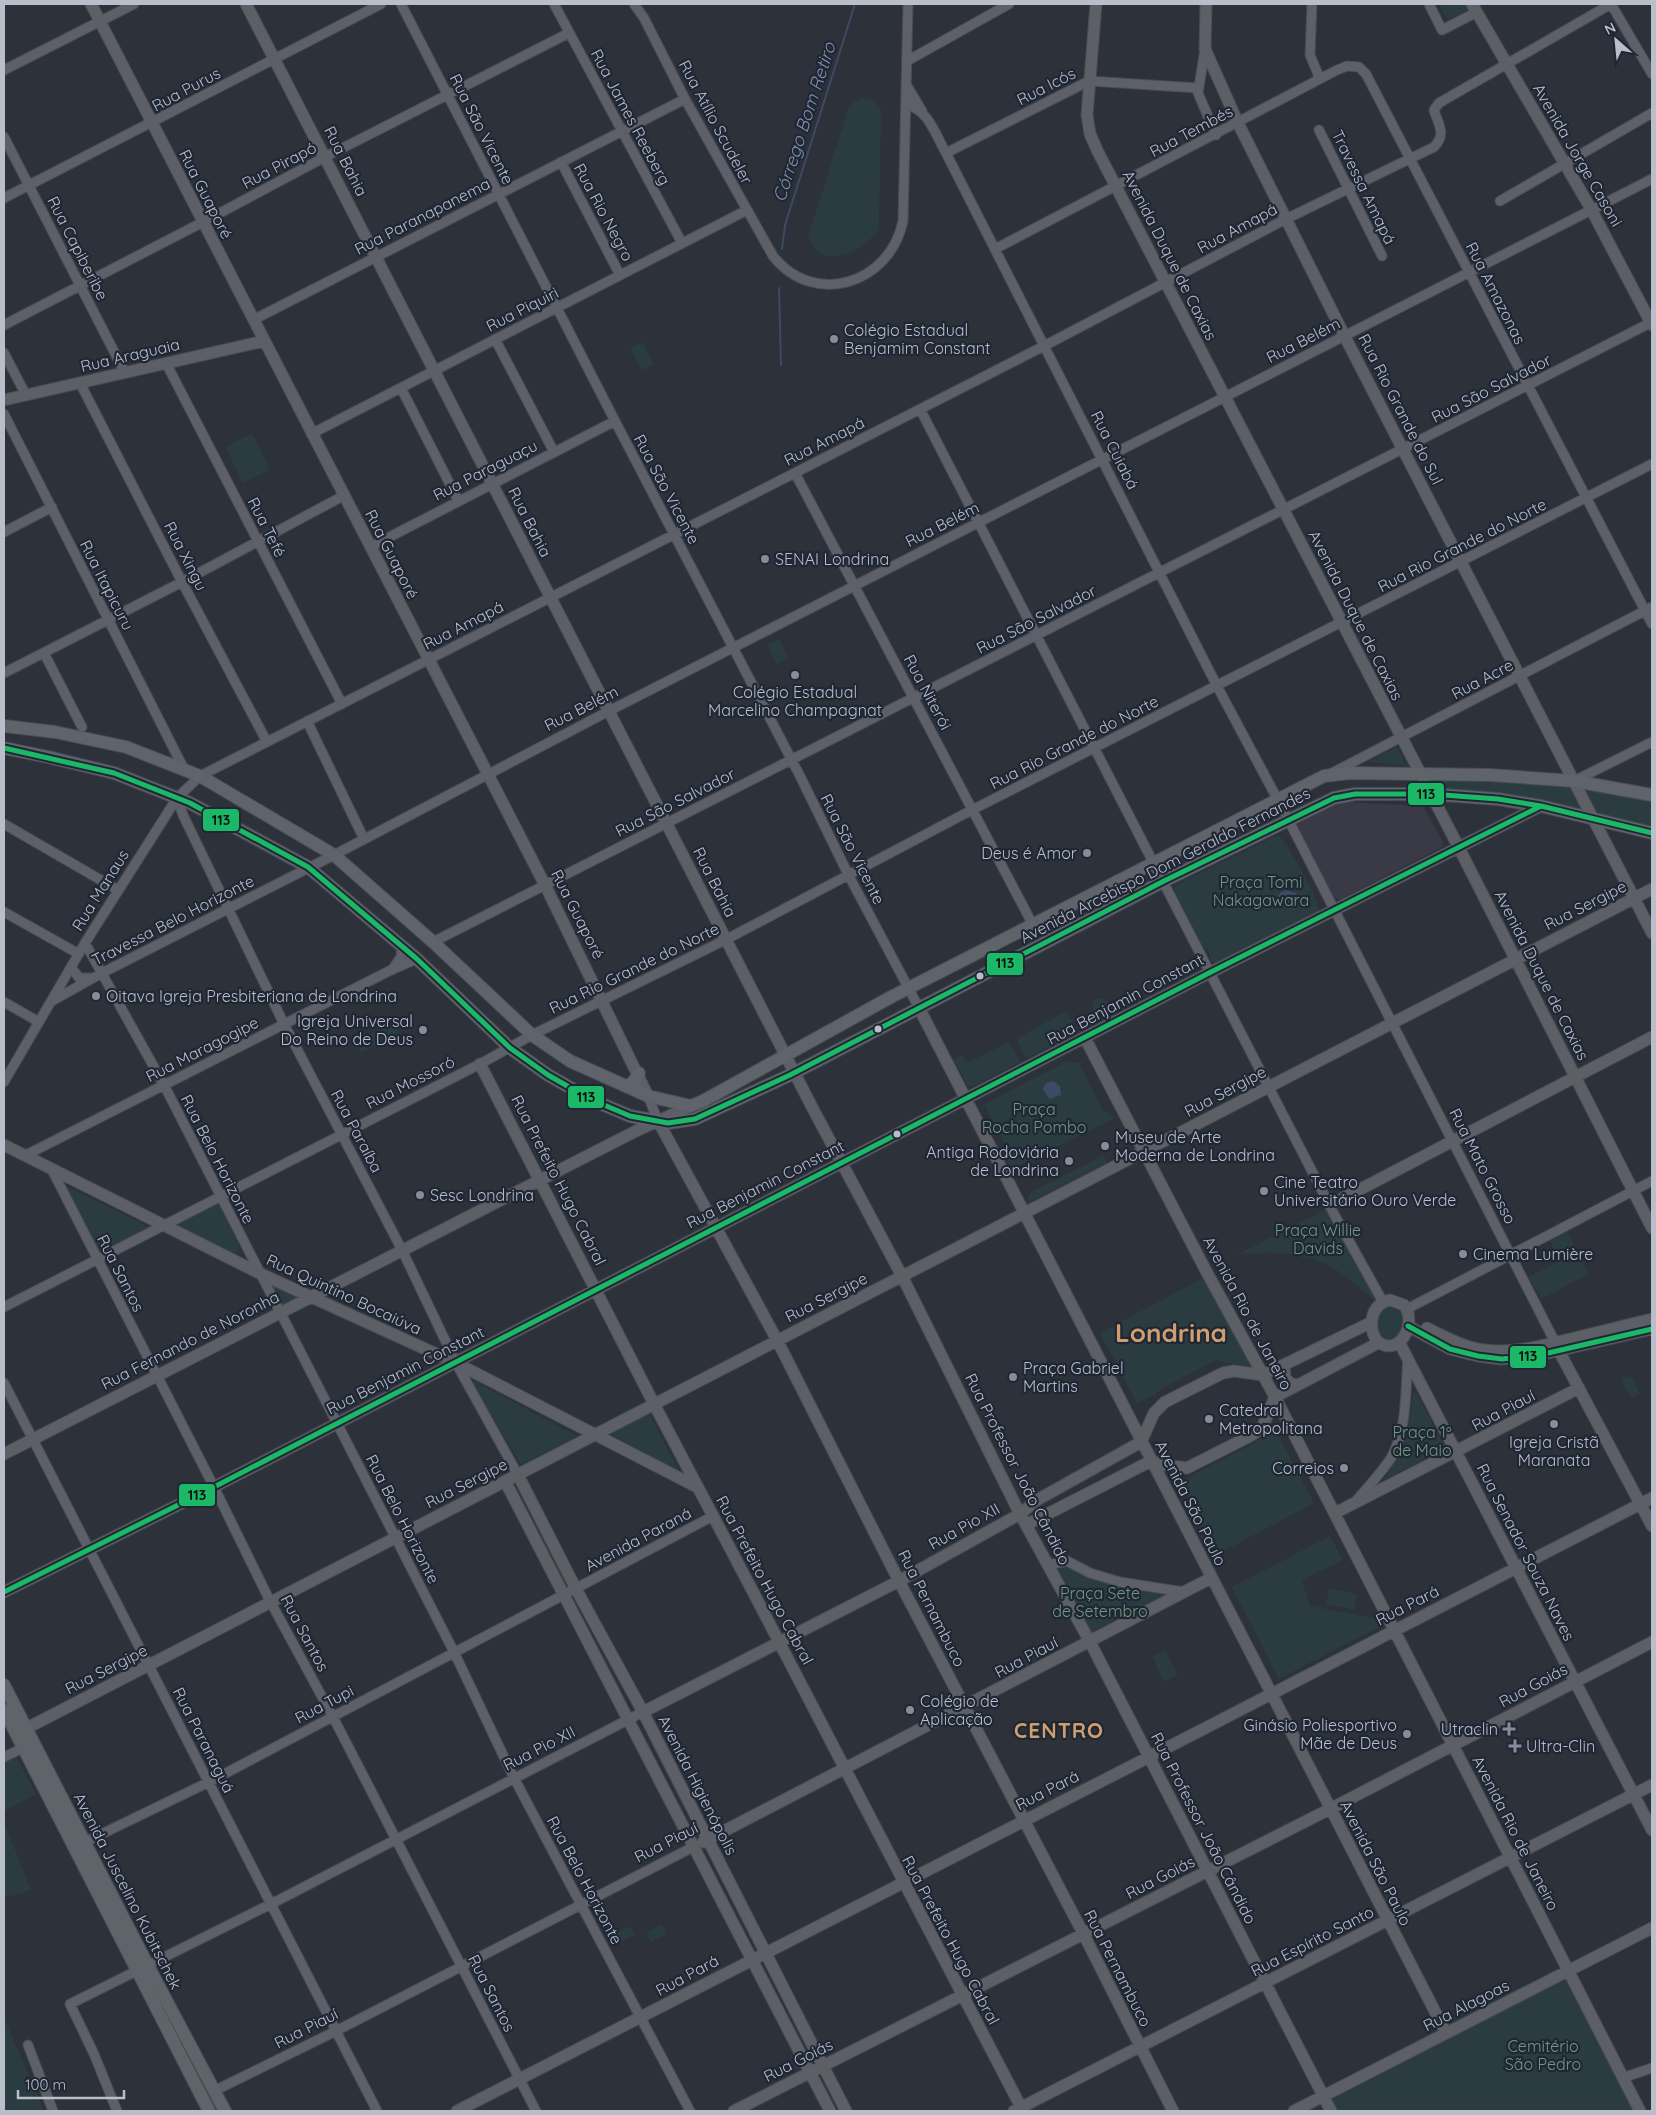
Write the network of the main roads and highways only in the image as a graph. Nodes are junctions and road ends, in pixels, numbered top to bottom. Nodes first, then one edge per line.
1 (4, 726) edge
2 (4, 748) edge
3 (1652, 795) edge
4 (1652, 833) edge
5 (891, 996) junction
6 (809, 1066) junction
7 (639, 1073) road end
8 (628, 1086) junction
9 (4, 1685) edge
10 (4, 1710) edge
11 (141, 1967) junction
12 (167, 2029) junction
13 (214, 2092) junction
14 (209, 2111) edge
15 (225, 2111) edge

1 - 8 main road
2 - 6 main road, Avenida Arcebispo Dom Geraldo Fernandes
3 - 5 main road, Avenida Arcebispo Dom Geraldo Fernandes
4 - 6 main road, Avenida Arcebispo Dom Geraldo Fernandes
5 - 6 main road
5 - 8 main road, Avenida Arcebispo Dom Geraldo Fernandes
7 - 8 main road
9 - 11 main road, Avenida Juscelino Kubitschek
10 - 11 main road, Avenida Juscelino Kubitschek
11 - 12 main road, Avenida Juscelino Kubitschek
11 - 13 main road, Avenida Juscelino Kubitschek
12 - 13 main road
12 - 14 main road, Avenida Juscelino Kubitschek
13 - 15 main road, Avenida Juscelino Kubitschek

